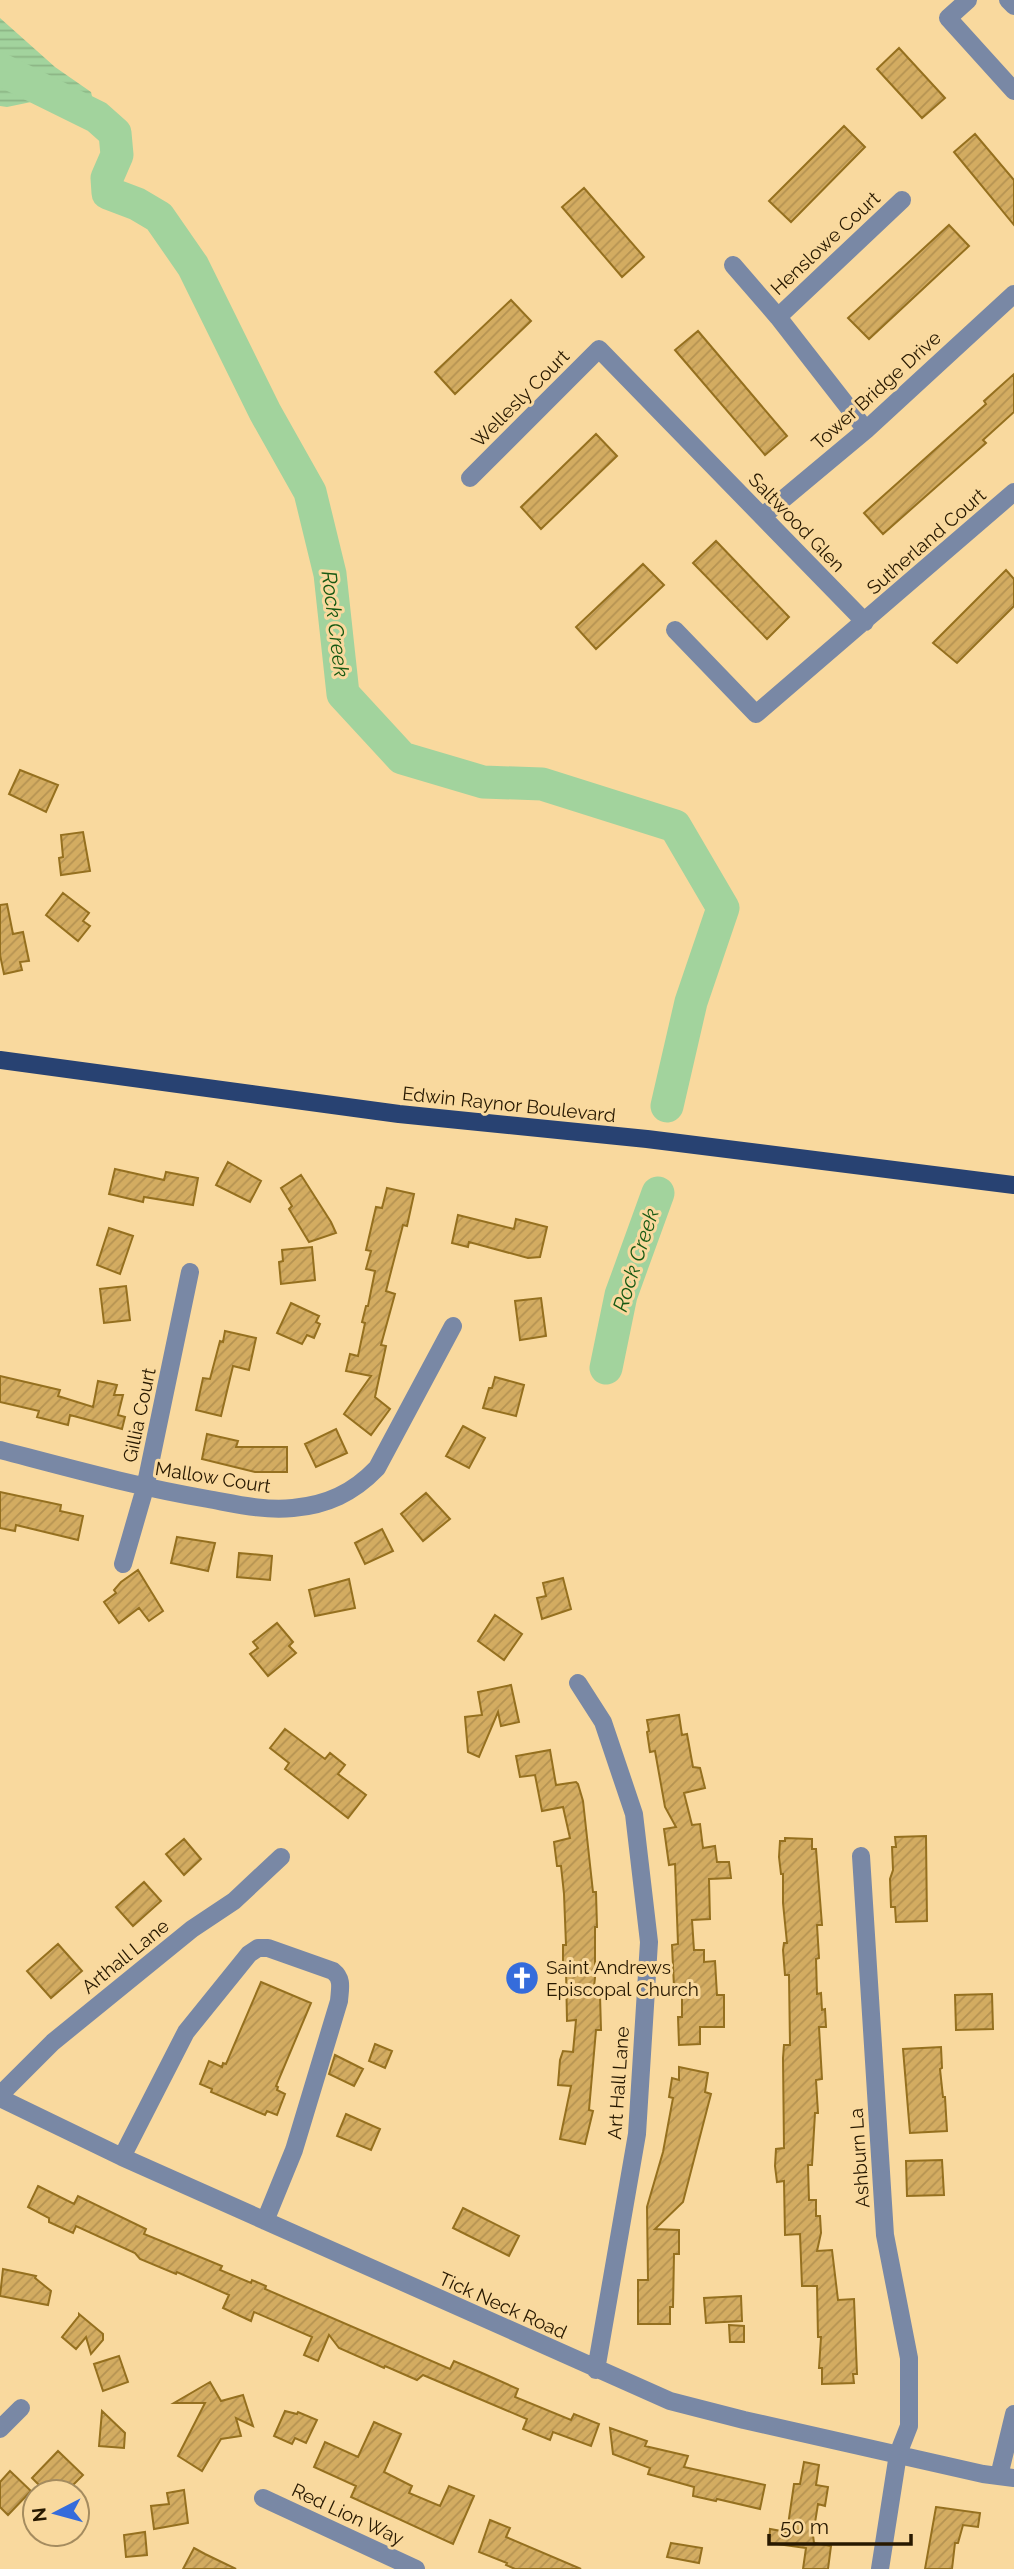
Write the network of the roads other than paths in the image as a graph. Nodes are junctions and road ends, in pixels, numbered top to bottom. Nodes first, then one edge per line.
1 (968, 0) edge
2 (1008, 0) edge
3 (1014, 6) edge
4 (1014, 91) edge
5 (902, 200) dead end
6 (733, 265) dead end
7 (1014, 294) edge
8 (778, 317) junction
9 (599, 349) joint
10 (866, 430) junction
11 (470, 478) dead end
12 (1014, 492) edge
13 (763, 516) junction
14 (865, 622) junction
15 (675, 630) dead end
16 (0, 1060) edge
17 (1014, 1185) edge
18 (190, 1272) dead end
19 (453, 1325) dead end
20 (0, 1450) edge
21 (145, 1488) junction
22 (123, 1564) dead end
23 (578, 1683) dead end
24 (861, 1856) dead end
25 (281, 1857) dead end
26 (0, 2097) edge
27 (122, 2157) junction
28 (265, 2221) junction
29 (596, 2370) junction
30 (21, 2407) dead end
31 (1014, 2414) edge
32 (0, 2429) edge
33 (898, 2454) junction
34 (1007, 2477) edge
35 (263, 2498) dead end
36 (415, 2569) edge
37 (880, 2569) edge

1 - 4 street
2 - 3 street
5 - 8 street, Henslowe Court
6 - 8 street
7 - 10 street, Tower Bridge Drive
8 - 10 street
9 - 11 street, Wellesly Court
9 - 13 street, Saltwood Glen
10 - 13 street, Tower Bridge Drive
12 - 14 street, Sutherland Court
13 - 14 street, Saltwood Glen
14 - 15 street
16 - 17 main road, Edwin Raynor Boulevard
18 - 21 street, Gillia Court
19 - 21 street, Mallow Court
20 - 21 street, Mallow Court
21 - 22 street, Gillia Court
23 - 29 street, Art Hall Lane
24 - 33 street, Ashburn La
25 - 26 street, Arthall Lane
26 - 27 street, Tick Neck Road
27 - 28 street, Tick Neck Road
27 - 28 street
28 - 29 street, Tick Neck Road
29 - 33 street, Tick Neck Road
30 - 32 street
31 - 34 street
33 - 34 street, Tick Neck Road
33 - 37 street, Ashburn La
35 - 36 street, Red Lion Way

